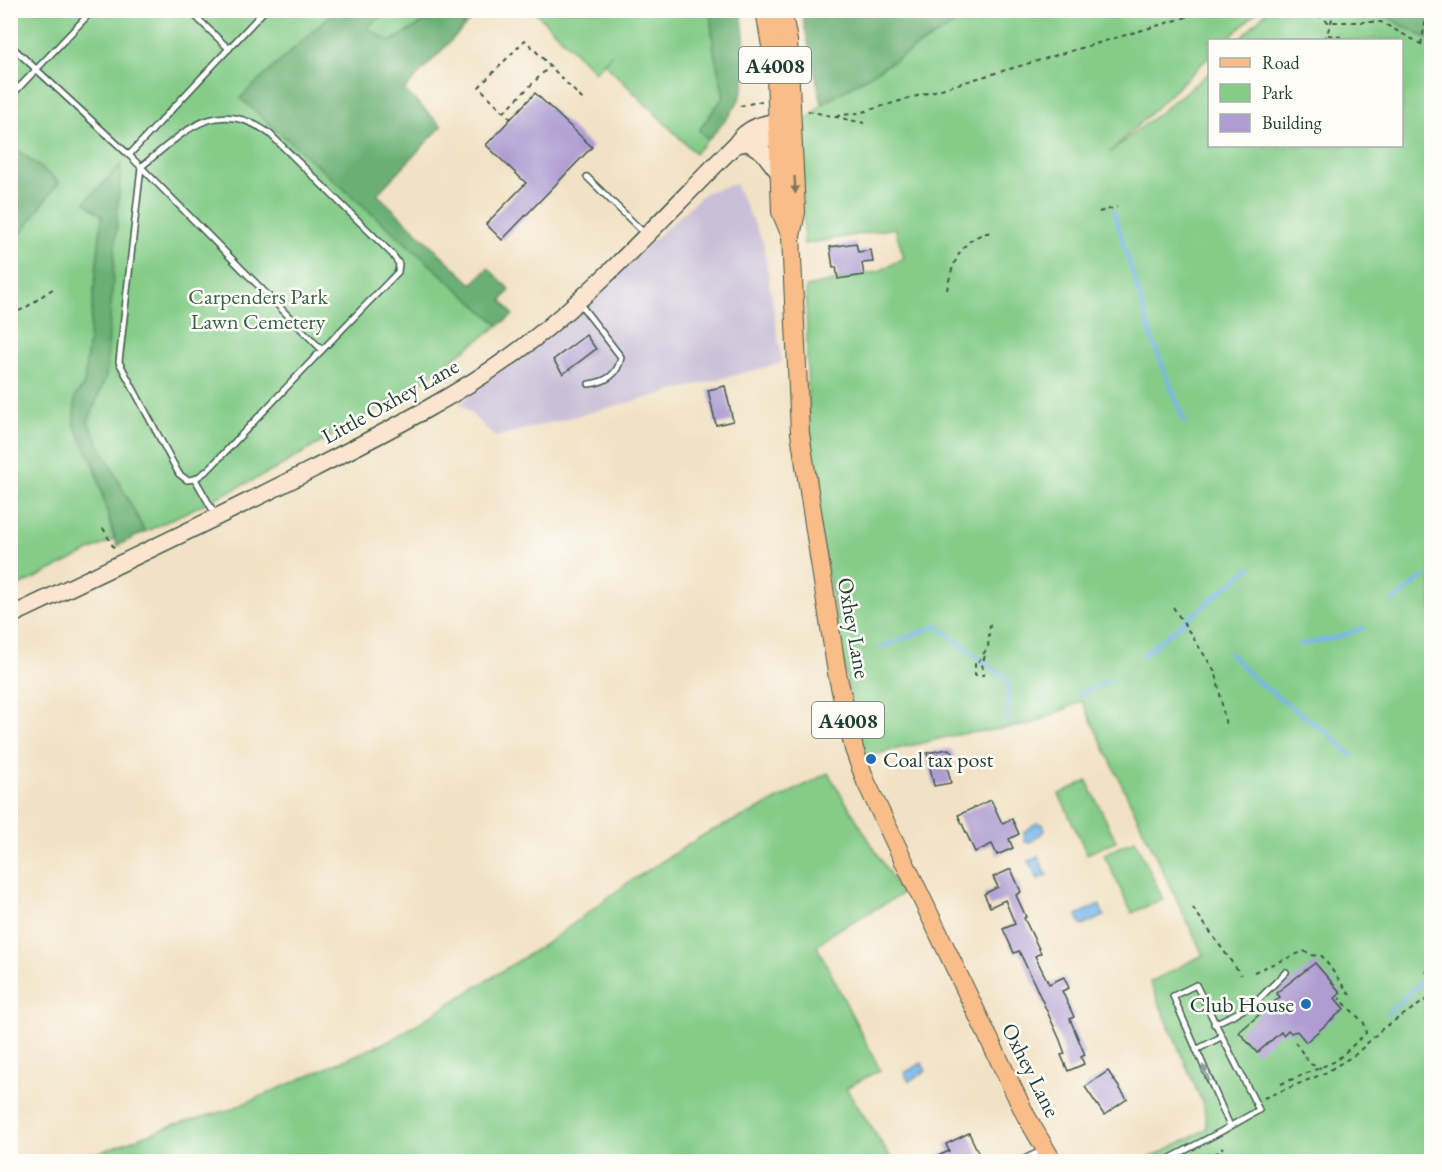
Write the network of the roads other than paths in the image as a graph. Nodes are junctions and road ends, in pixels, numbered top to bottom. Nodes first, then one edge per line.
1 (93, 10) edge
2 (189, 10) edge
3 (265, 10) edge
4 (765, 10) edge
5 (782, 10) edge
6 (10, 45) edge
7 (229, 49) junction
8 (36, 70) junction
9 (10, 97) edge
10 (789, 124) junction
11 (742, 144) junction
12 (129, 155) junction
13 (141, 167) junction
14 (780, 174) junction
15 (587, 177) dead end
16 (645, 234) junction
17 (791, 236) junction
18 (577, 300) junction
19 (322, 350) junction
20 (589, 384) dead end
21 (195, 478) junction
22 (217, 518) junction
23 (10, 616) edge
24 (1286, 972) dead end
25 (1214, 1024) junction
26 (1221, 1037) junction
27 (1196, 1050) junction
28 (1230, 1126) junction
29 (1049, 1155) edge
30 (1018, 1161) edge
31 (1163, 1161) edge

1 - 8 lane
2 - 7 lane
3 - 7 lane
4 - 10 main road, Oxhey Lane / A4008
5 - 10 main road, Oxhey Lane / A4008
6 - 8 lane
7 - 12 lane
8 - 9 lane
8 - 12 lane
10 - 11 main road
10 - 14 main road, Oxhey Lane / A4008
10 -> 17 main road, Oxhey Lane / A4008
11 - 14 main road
11 - 16 main road, Little Oxhey Lane
12 - 13 lane
13 - 19 lane
13 - 19 lane
13 - 21 lane
14 - 17 main road, Oxhey Lane / A4008
15 - 16 lane
16 - 18 main road, Little Oxhey Lane
17 - 29 main road, Oxhey Lane / A4008
18 - 20 lane
18 - 22 main road, Little Oxhey Lane
19 - 21 lane
21 - 22 lane
22 - 23 main road, Little Oxhey Lane
24 - 25 lane
25 - 26 lane
25 - 27 lane
26 - 27 lane
26 - 28 lane
28 -> 27 lane
28 - 31 lane
29 - 30 lane

